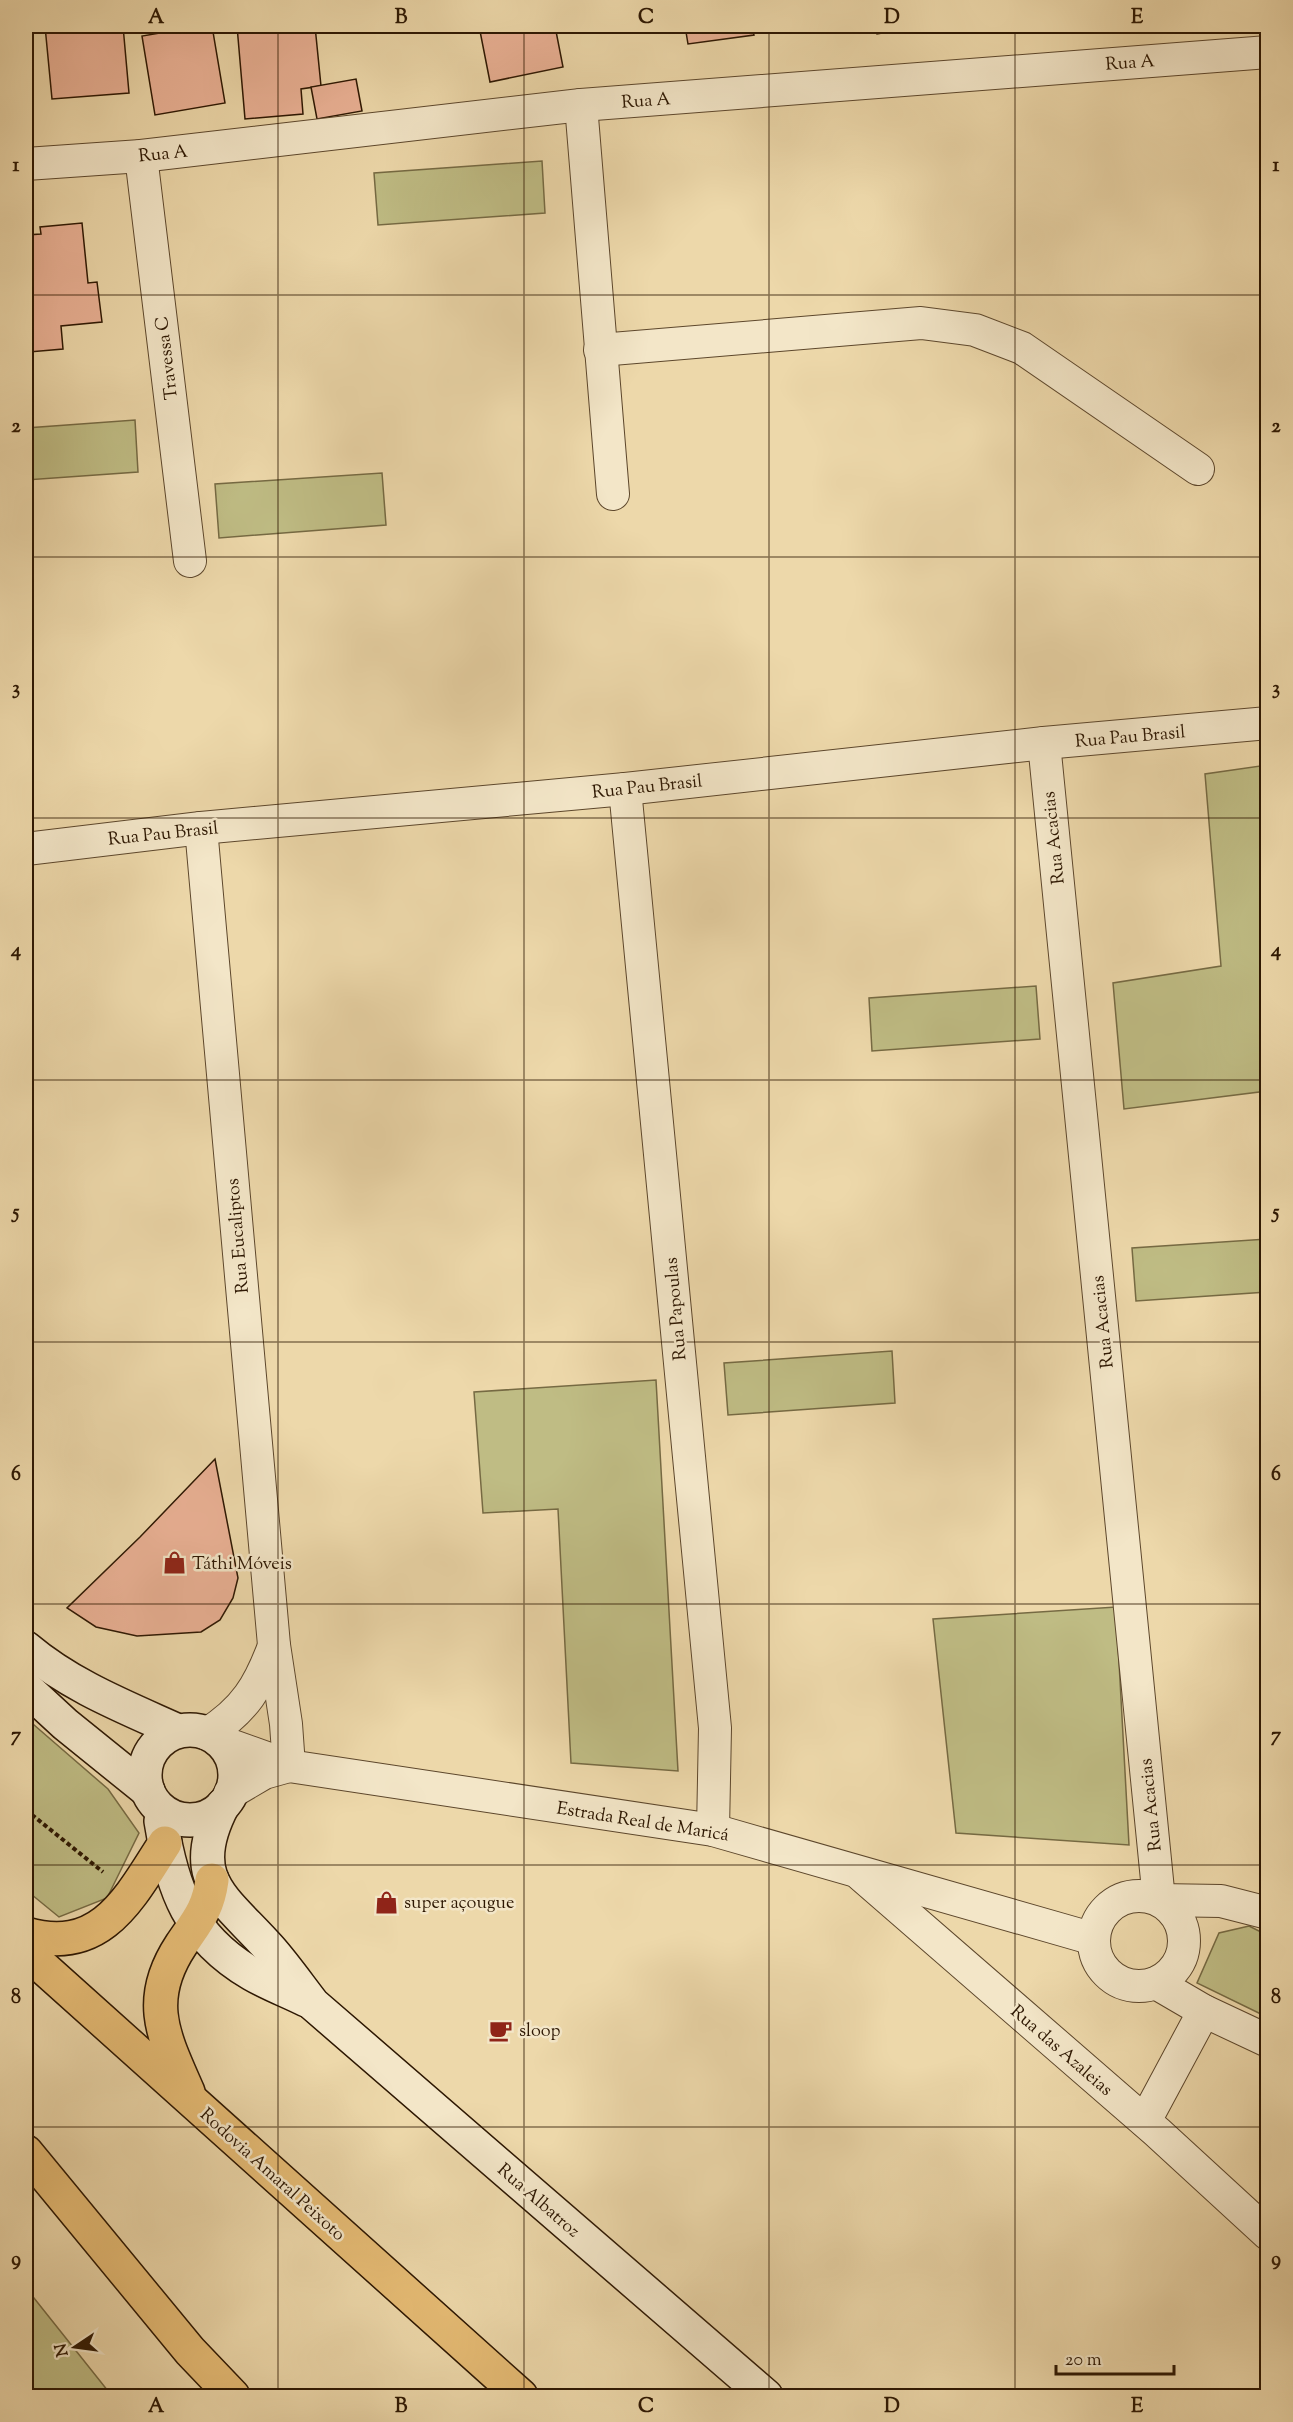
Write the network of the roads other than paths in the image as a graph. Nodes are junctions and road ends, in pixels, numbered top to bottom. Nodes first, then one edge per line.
1 (1268, 52) edge
2 (581, 105) junction
3 (141, 156) junction
4 (26, 164) edge
5 (600, 350) junction
6 (1198, 469) dead end
7 (613, 494) dead end
8 (190, 561) dead end
9 (1268, 723) edge
10 (1044, 743) junction
11 (625, 789) junction
12 (201, 828) junction
13 (26, 849) edge
14 (274, 1645) junction
15 (26, 1648) edge
16 (26, 1688) edge
17 (201, 1735) junction
18 (289, 1766) junction
19 (154, 1799) junction
20 (227, 1799) junction
21 (713, 1830) junction
22 (165, 1843) junction
23 (854, 1869) junction
24 (212, 1880) junction
25 (1159, 1900) junction
26 (1268, 1913) edge
27 (196, 1924) junction
28 (26, 1934) edge
29 (1094, 1939) junction
30 (26, 1952) edge
31 (1156, 1983) junction
32 (313, 2004) junction
33 (1204, 2012) junction
34 (1268, 2041) edge
35 (193, 2102) junction
36 (1145, 2121) junction
37 (26, 2152) edge
38 (1268, 2234) edge
39 (233, 2397) edge
40 (521, 2397) edge
41 (766, 2397) edge

1 - 2 street, Rua A
2 - 3 street, Rua A
2 - 5 street
3 - 4 street, Rua A
3 - 8 street, Travessa C
5 - 6 street
5 - 7 street
9 - 10 street, Rua Pau Brasil
10 - 11 street, Rua Pau Brasil
10 - 25 street, Rua Acacias
11 - 12 street, Rua Pau Brasil
11 - 21 street, Rua Papoulas
12 - 13 street, Rua Pau Brasil
12 - 14 street, Rua Eucaliptos
14 - 17 street, Rua Eucaliptos
14 - 18 street, Rua Eucaliptos
15 - 17 main road, Estrada Real de Maricá
16 - 19 main road
17 - 18 street, Estrada Real de Maricá
17 - 19 main road
17 - 20 main road
18 - 20 street, Estrada Real de Maricá
18 - 21 street, Estrada Real de Maricá
19 - 20 main road
19 - 22 main road, Rua Albatroz
20 - 24 main road, Rua Albatroz
21 - 23 street, Estrada Real de Maricá
22 - 27 main road, Rua Albatroz
22 - 28 highway
23 - 29 street, Estrada Real de Maricá
23 - 36 street, Rua das Azaleias
24 - 27 highway
24 - 32 main road, Rua Albatroz
25 - 26 street
25 - 29 street
25 - 31 street
27 - 32 main road, Rua Albatroz
27 - 35 highway
29 - 31 street
30 - 35 highway, Rodovia Amaral Peixoto
31 - 33 street
32 - 41 main road, Rua Albatroz
33 - 34 street
33 - 36 street
35 - 40 highway, Rodovia Amaral Peixoto
36 - 38 street, Rua das Azaleias
37 - 39 highway

